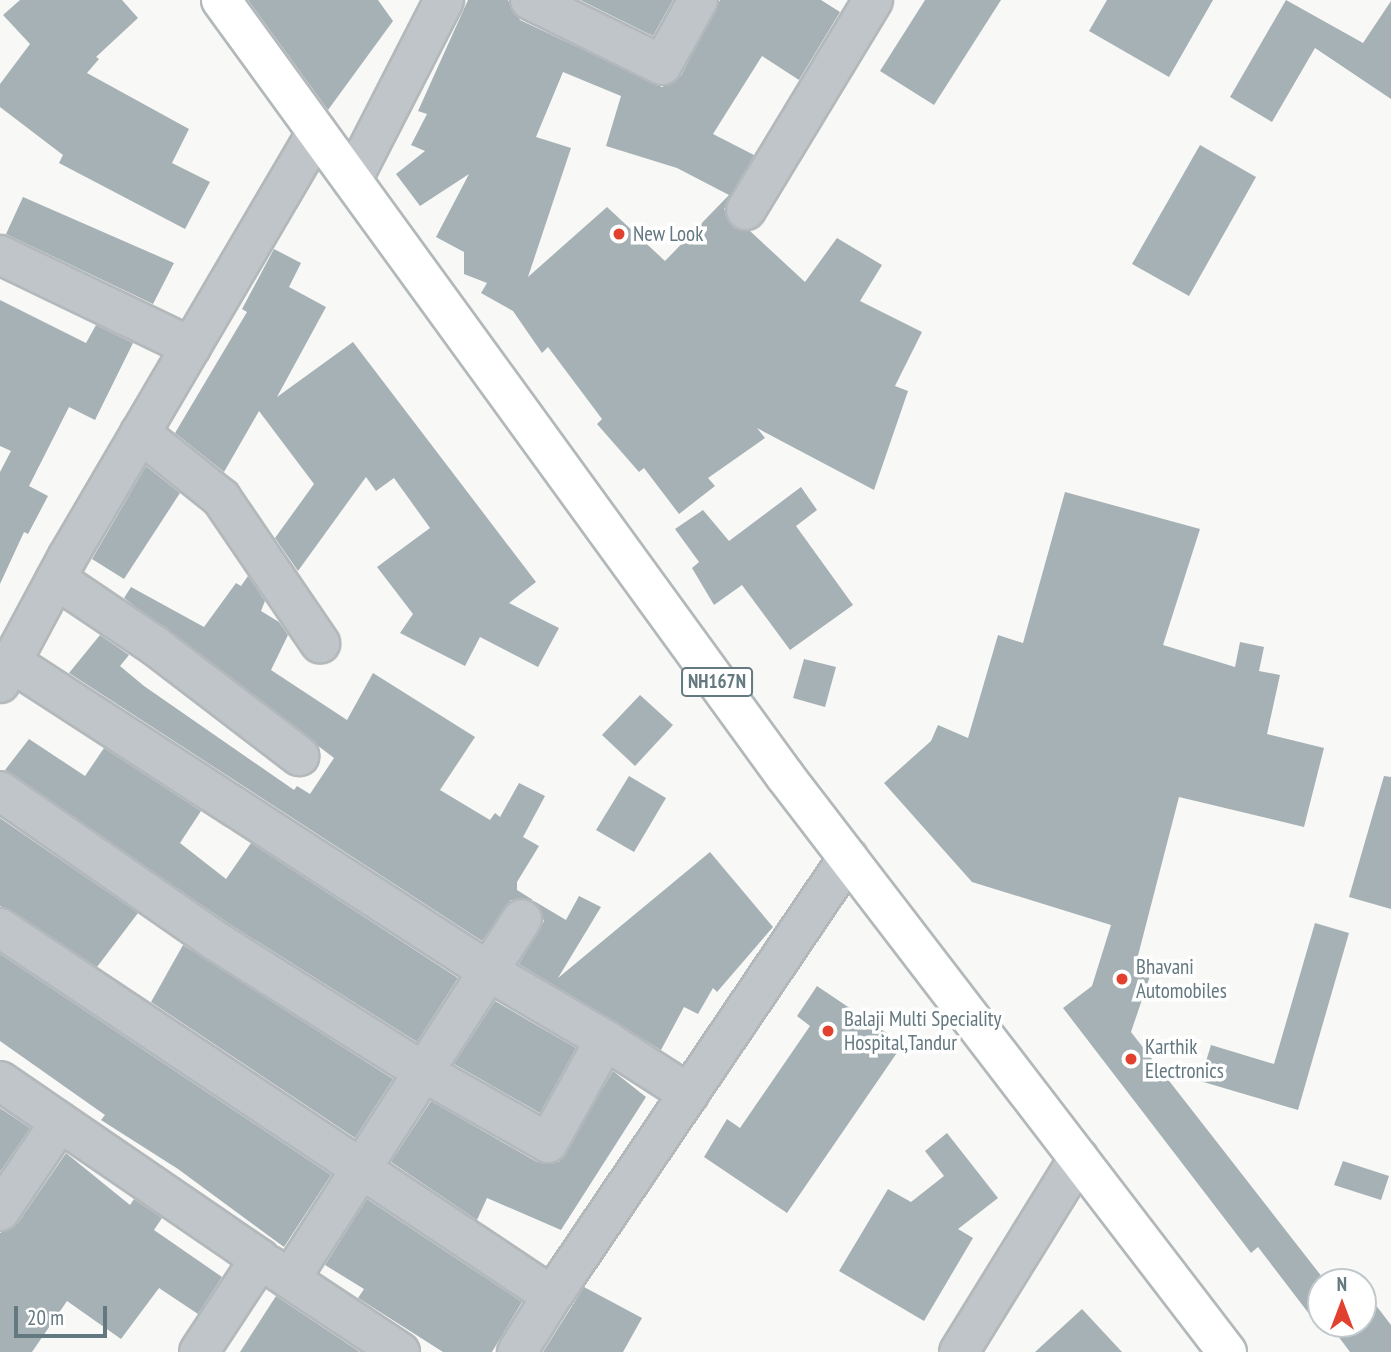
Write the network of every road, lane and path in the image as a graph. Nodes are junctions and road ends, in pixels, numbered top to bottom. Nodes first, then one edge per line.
1 (221, 0) edge
2 (444, 0) edge
3 (530, 0) edge
4 (698, 0) edge
5 (873, 0) edge
6 (317, 132) junction
7 (352, 180) junction
8 (746, 210) dead end
9 (0, 255) edge
10 (191, 347) junction
11 (140, 433) junction
12 (56, 579) junction
13 (320, 643) dead end
14 (6, 673) edge
15 (299, 756) dead end
16 (0, 791) edge
17 (848, 858) junction
18 (522, 919) dead end
19 (0, 928) edge
20 (488, 971) junction
21 (605, 1040) junction
22 (422, 1071) junction
23 (0, 1082) edge
24 (689, 1094) junction
25 (60, 1122) junction
26 (1079, 1158) junction
27 (362, 1167) junction
28 (0, 1211) edge
29 (275, 1269) junction
30 (552, 1296) junction
31 (200, 1352) edge
32 (400, 1352) edge
33 (517, 1352) edge
34 (959, 1352) edge
35 (1227, 1352) edge

1 - 6 highway, NH167N
2 - 7 street
3 - 4 street
5 - 8 street
6 - 7 highway, NH167N
6 - 10 street
7 - 17 highway, NH167N
9 - 10 street
10 - 11 street
11 - 12 street
11 - 13 street
12 - 14 street
12 - 15 street
14 - 20 street
16 - 22 street
17 - 24 street
17 - 26 highway, NH167N
18 - 20 street
19 - 27 street
20 - 21 street
20 - 22 street
21 - 22 street
21 - 24 street
22 - 27 street
23 - 25 street
24 - 30 street
25 - 28 street
25 - 29 street
26 - 34 street
26 - 35 highway, NH167N
27 - 29 street
27 - 30 street
29 - 31 street
29 - 32 street
30 - 33 street

